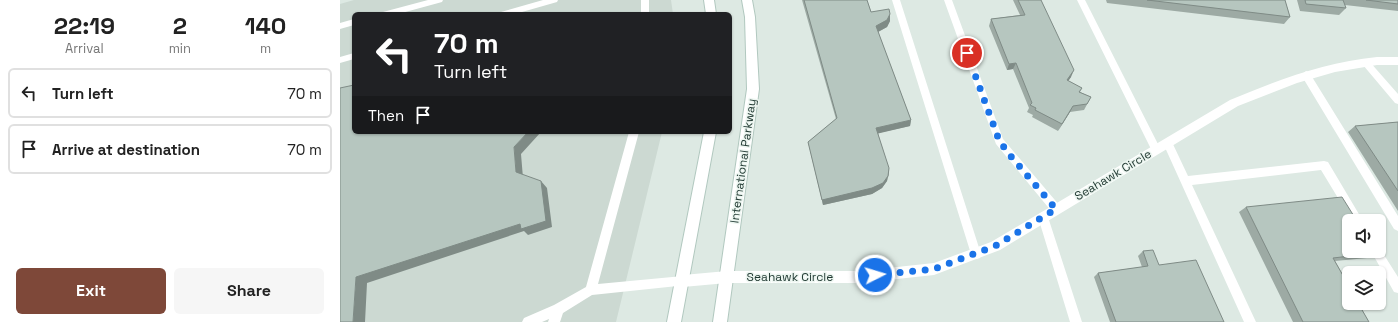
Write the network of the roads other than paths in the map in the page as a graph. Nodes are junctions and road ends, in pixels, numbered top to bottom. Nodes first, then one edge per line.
1 (439, 0) edge
2 (554, 0) edge
3 (645, 0) edge
4 (709, 0) edge
5 (747, 0) edge
6 (896, 0) edge
7 (948, 0) edge
8 (1080, 0) edge
9 (394, 12) edge
10 (511, 12) edge
11 (646, 12) edge
12 (711, 12) edge
13 (352, 23) edge
14 (340, 26) edge
15 (352, 57) edge
16 (340, 60) edge
17 (1398, 61) edge
18 (1366, 63) junction
19 (1306, 75) junction
20 (1398, 100) edge
21 (633, 134) edge
22 (710, 134) edge
23 (1168, 142) junction
24 (1156, 150) junction
25 (1185, 181) junction
26 (1056, 209) junction
27 (1354, 214) edge
28 (1043, 217) junction
29 (1398, 226) edge
30 (976, 254) junction
31 (1380, 258) edge
32 (727, 277) junction
33 (682, 281) junction
34 (1398, 288) edge
35 (591, 290) junction
36 (558, 309) junction
37 (528, 322) edge
38 (554, 322) edge
39 (674, 322) edge
40 (720, 322) edge
41 (1076, 322) edge
42 (1250, 322) edge

1 - 9 lane
2 - 10 lane
3 - 11 lane
4 - 12 street
5 - 32 street, International Parkway
6 - 30 lane
7 - 26 lane
8 - 24 lane
13 - 14 lane
15 - 16 lane
17 - 18 street, Seahawk Circle
18 - 19 street, Seahawk Circle
18 - 20 lane
19 - 23 street, Seahawk Circle
19 - 29 lane
21 - 35 lane
22 - 33 street
23 - 24 street, Seahawk Circle
23 - 25 lane
24 - 26 street, Seahawk Circle
25 - 27 lane
25 - 42 lane
26 - 28 street, Seahawk Circle
28 - 30 street, Seahawk Circle
28 - 41 lane
30 - 32 street, Seahawk Circle
31 - 34 lane
32 - 33 street, Seahawk Circle
32 - 40 street, International Parkway
33 - 35 lane
33 - 39 street
35 - 36 lane
36 - 37 lane
36 - 38 lane

